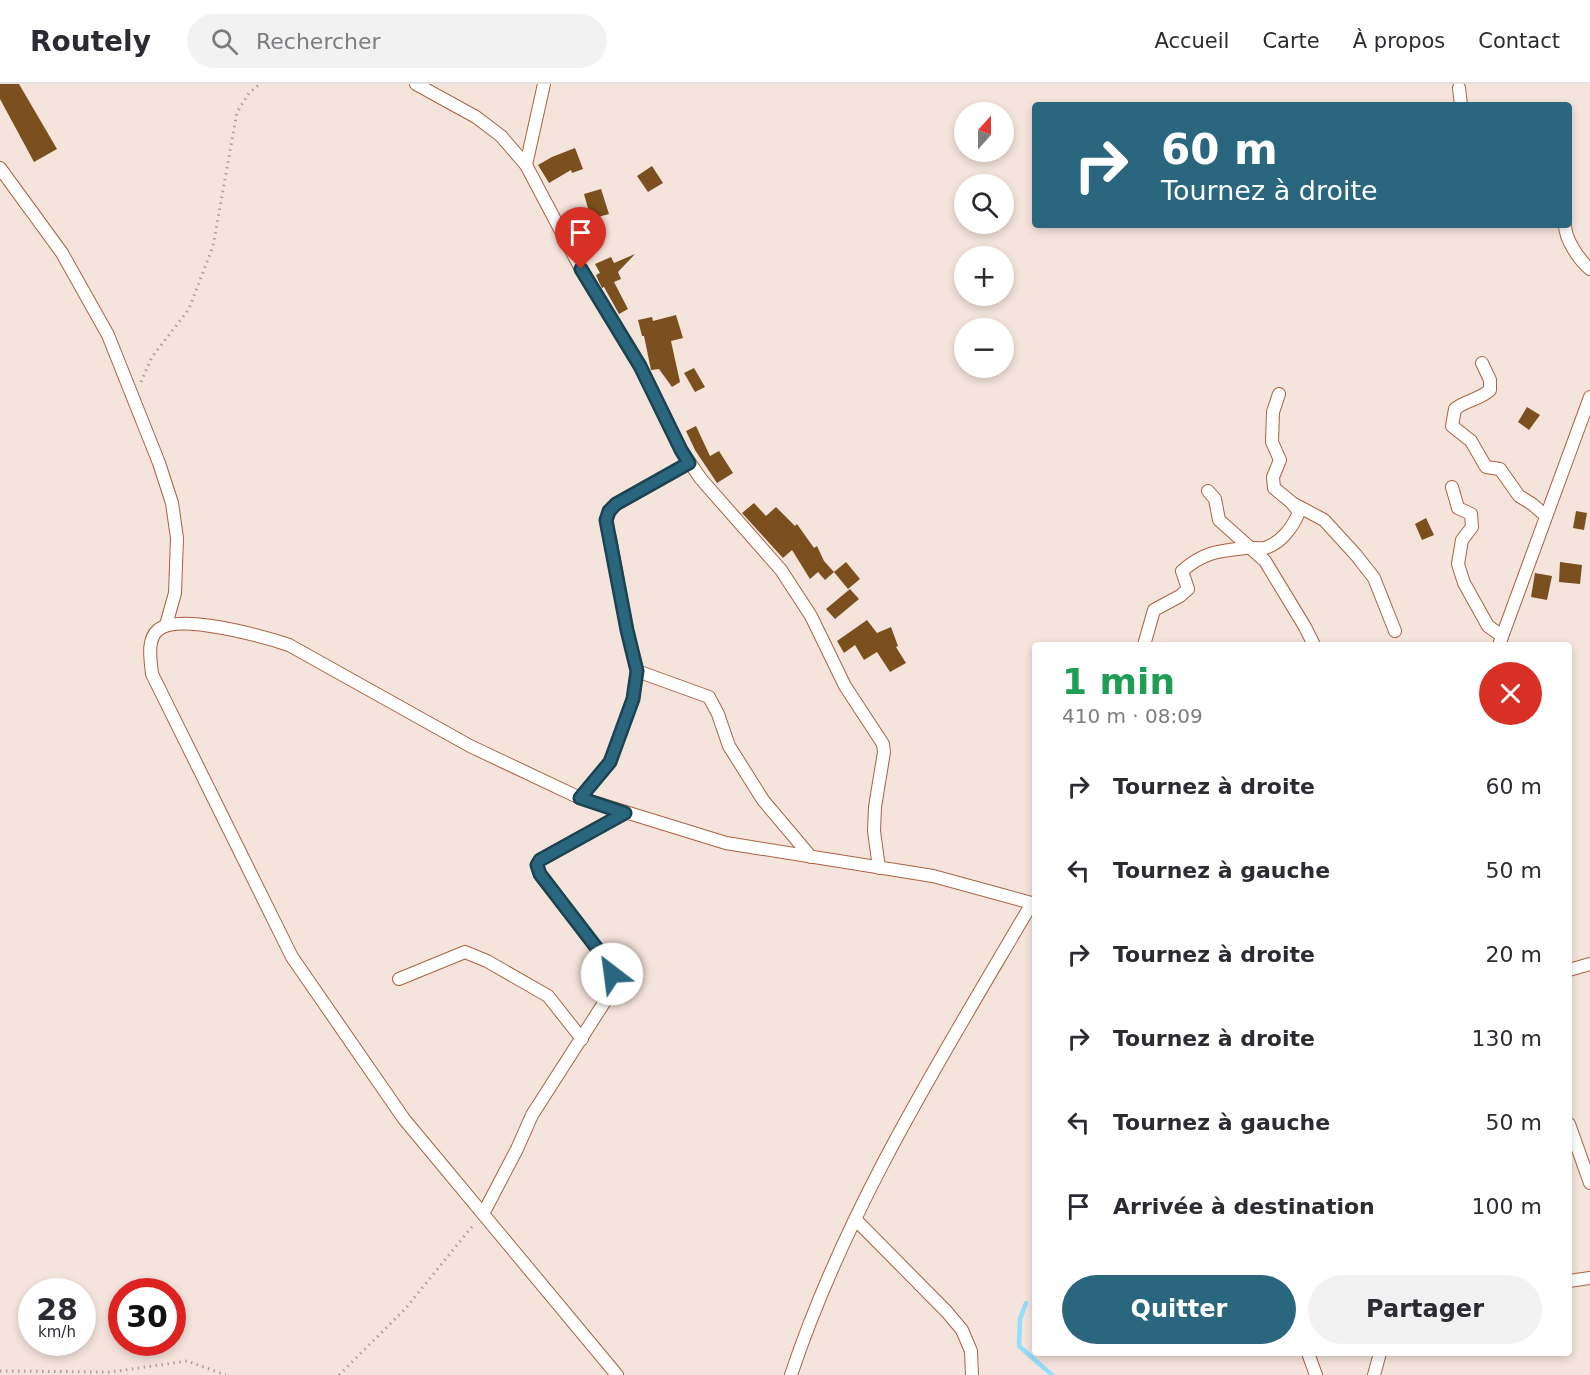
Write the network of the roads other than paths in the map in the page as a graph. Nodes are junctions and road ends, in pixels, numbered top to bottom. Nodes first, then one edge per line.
1 (416, 84) edge
2 (544, 84) edge
3 (1458, 88) dead end
4 (1460, 102) edge
5 (526, 165) junction
6 (0, 168) edge
7 (1565, 228) edge
8 (1590, 269) edge
9 (1482, 363) dead end
10 (1279, 394) dead end
11 (1590, 397) edge
12 (689, 463) junction
13 (1452, 488) dead end
14 (1208, 491) dead end
15 (1291, 502) junction
16 (1546, 516) junction
17 (1251, 547) junction
18 (166, 625) junction
19 (1395, 631) dead end
20 (1501, 641) edge
21 (1145, 642) edge
22 (1312, 642) edge
23 (637, 671) junction
24 (580, 798) junction
25 (625, 813) junction
26 (811, 857) junction
27 (879, 868) junction
28 (1032, 903) edge
29 (1032, 905) edge
30 (1590, 964) edge
31 (1572, 969) edge
32 (399, 980) dead end
33 (582, 1039) junction
34 (1572, 1132) edge
35 (1590, 1183) edge
36 (483, 1214) junction
37 (856, 1220) junction
38 (1590, 1278) edge
39 (1572, 1281) edge
40 (1309, 1356) edge
41 (1379, 1356) edge
42 (617, 1375) edge
43 (791, 1375) edge
44 (972, 1375) edge
45 (1316, 1375) edge
46 (1374, 1375) edge

1 - 5 street
2 - 5 street
3 - 4 street
5 - 12 street
6 - 18 street
7 - 8 street
9 - 16 street
10 - 15 street
11 - 16 street
12 - 23 street
12 - 27 street
13 - 20 street
14 - 17 street
15 - 17 street
15 - 19 street
16 - 20 street
17 - 21 street
17 - 22 street
18 - 24 street
18 - 36 street
23 - 24 street
23 - 26 street
24 - 25 street
25 - 26 street
25 - 33 street
26 - 27 street
27 - 28 street
29 - 37 street
30 - 31 street
32 - 33 street
33 - 36 street
34 - 35 street
36 - 42 street
37 - 43 street
37 - 44 street
38 - 39 street
40 - 45 street
41 - 46 street

